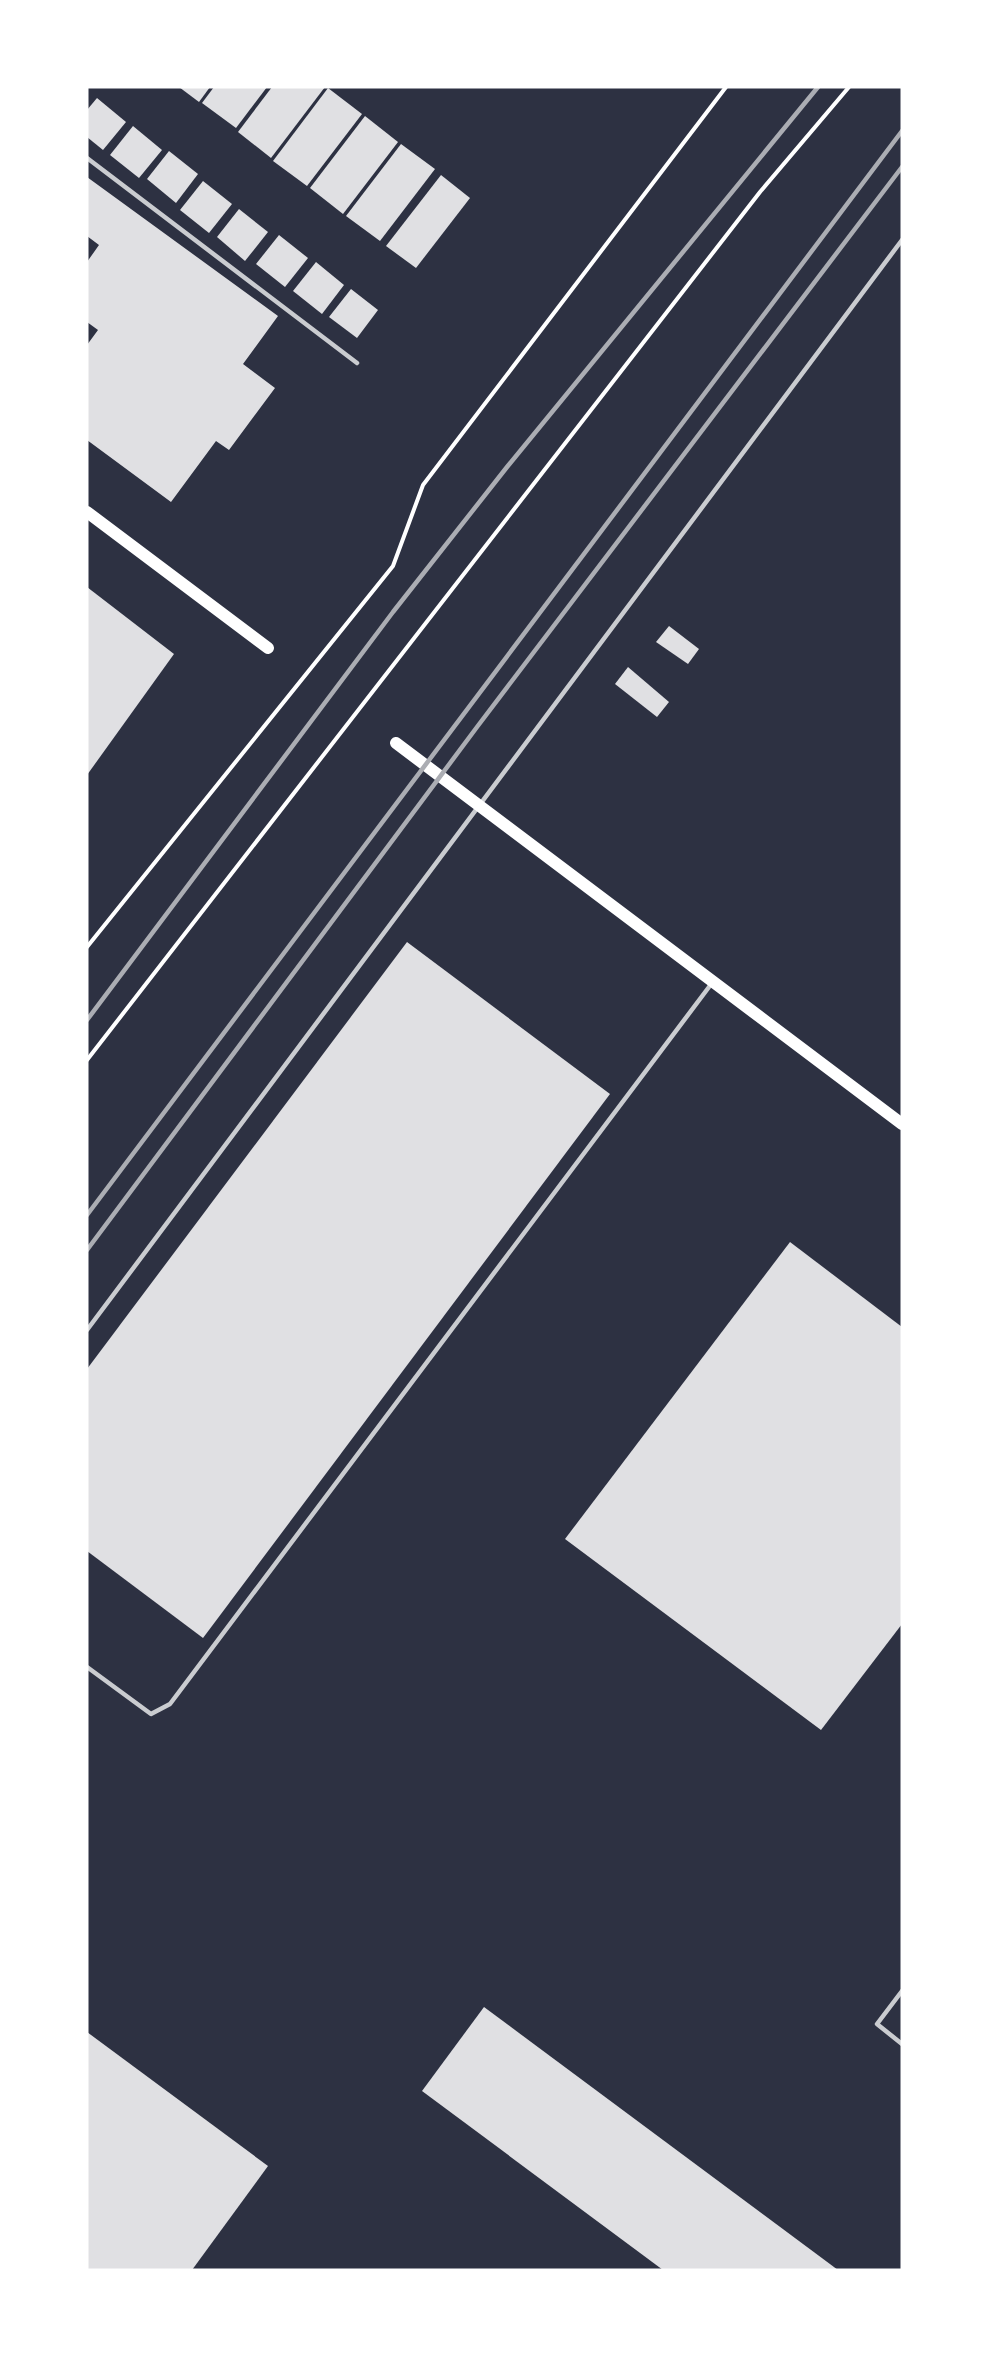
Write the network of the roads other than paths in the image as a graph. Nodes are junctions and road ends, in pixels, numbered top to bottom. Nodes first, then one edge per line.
1 (87, 158) edge
2 (902, 240) edge
3 (357, 363) dead end
4 (87, 512) edge
5 (268, 648) dead end
6 (396, 743) dead end
7 (478, 805) junction
8 (714, 981) junction
9 (902, 1124) edge
10 (87, 1330) edge
11 (87, 1667) edge
12 (902, 1991) edge
13 (902, 2044) edge

1 - 3 lane
2 - 7 lane
4 - 5 main road
6 - 7 main road
7 - 8 main road
7 - 10 lane
8 - 9 main road
8 - 11 lane
12 - 13 lane

